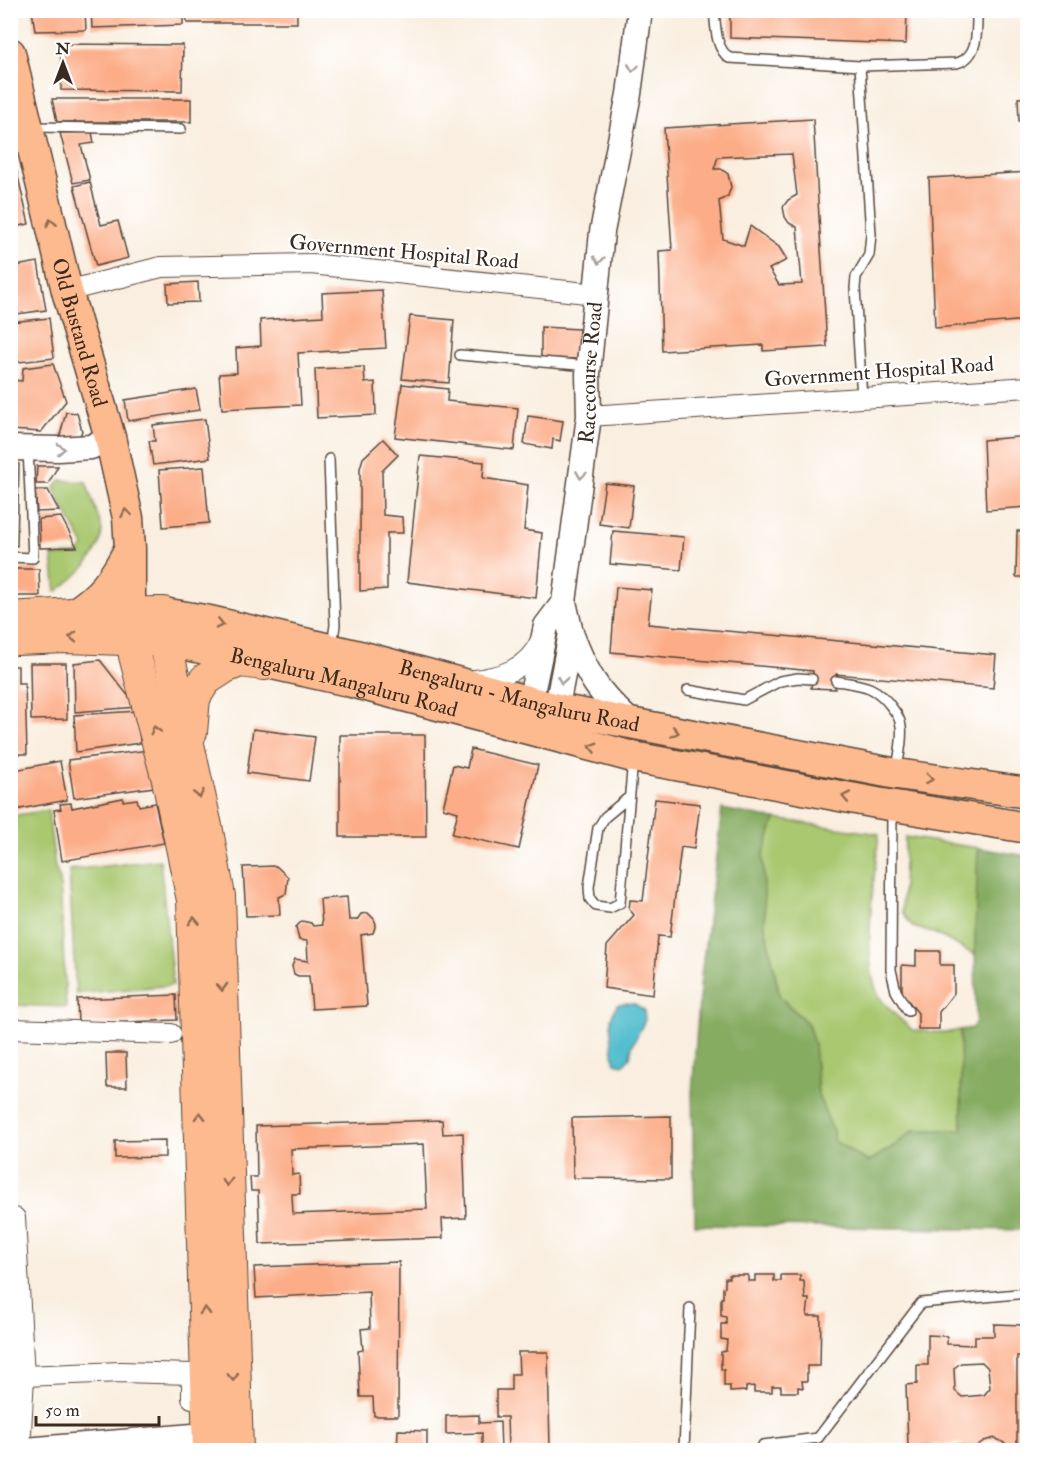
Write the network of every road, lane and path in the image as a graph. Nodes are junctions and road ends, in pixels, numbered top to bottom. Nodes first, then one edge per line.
1 (640, 10) edge
2 (714, 10) edge
3 (977, 10) edge
4 (10, 52) edge
5 (860, 66) junction
6 (28, 127) junction
7 (181, 129) dead end
8 (67, 291) junction
9 (596, 294) junction
10 (460, 355) dead end
11 (589, 366) junction
12 (1028, 387) edge
13 (862, 398) junction
14 (589, 416) junction
15 (110, 437) junction
16 (19, 448) edge
17 (329, 459) dead end
18 (130, 548) junction
19 (10, 557) edge
20 (564, 602) junction
21 (73, 614) junction
22 (10, 618) edge
23 (131, 626) junction
24 (546, 626) junction
25 (164, 627) junction
26 (571, 633) junction
27 (10, 640) edge
28 (332, 649) junction
29 (264, 664) junction
30 (812, 679) dead end
31 (836, 681) dead end
32 (457, 683) junction
33 (688, 690) dead end
34 (541, 719) junction
35 (633, 724) junction
36 (633, 757) junction
37 (191, 760) junction
38 (890, 773) junction
39 (1028, 794) edge
40 (628, 798) junction
41 (884, 804) junction
42 (1028, 828) edge
43 (908, 1011) dead end
44 (10, 1029) edge
45 (171, 1034) dead end
46 (15, 1218) dead end
47 (1028, 1293) edge
48 (690, 1308) dead end
49 (24, 1376) junction
50 (763, 1445) dead end
51 (199, 1446) edge
52 (20, 1450) edge
53 (25, 1450) edge
54 (237, 1450) edge
55 (684, 1450) edge

1 -> 9 street, Racecourse Road
2 - 5 lane
3 - 5 lane
4 - 6 main road, Old Bustand Road
5 - 13 lane
6 - 7 lane
8 -> 6 main road, Old Bustand Road
8 - 9 street, Government Hospital Road
8 - 15 main road, Old Bustand Road
9 - 11 street, Racecourse Road
10 - 11 lane
11 - 14 street, Racecourse Road
12 - 13 street, Government Hospital Road
13 - 14 street, Government Hospital Road
14 -> 20 street, Racecourse Road
16 -> 15 street
18 -> 15 main road, Old Bustand Road
16 - 19 lane
17 - 28 lane
18 - 21 main road
18 - 23 main road, Old Bustand Road
20 - 24 street, Racecourse Road
20 - 26 street
21 - 22 highway, Bengaluru - Mangaluru Road
21 - 23 highway, Bengaluru - Mangaluru Road
23 - 25 highway, Bengaluru - Mangaluru Road
23 -> 27 highway, Bengaluru - Mangaluru Road
51 -> 23 highway
24 - 32 street
24 - 34 street, Racecourse Road
25 -> 28 main road, Bengaluru - Mangaluru Road
25 - 29 main road, Bengaluru Mangaluru Road
25 - 37 highway
26 -> 34 street
26 - 35 street
28 - 32 main road, Bengaluru - Mangaluru Road
29 - 34 main road, Bengaluru Mangaluru Road
29 - 37 highway
30 - 33 lane
31 - 38 lane
32 - 34 main road, Bengaluru - Mangaluru Road
34 - 35 main road, Bengaluru - Mangaluru Road
36 -> 34 main road, Bengaluru - Mangaluru Road
35 -> 38 main road, Bengaluru - Mangaluru Road
36 - 40 lane
41 -> 36 main road, Bengaluru - Mangaluru Road
37 -> 54 highway
38 -> 39 main road, Bengaluru - Mangaluru Road
38 - 41 main road
40 - 40 lane
41 - 42 main road, Bengaluru - Mangaluru Road
41 - 43 lane
44 - 45 street
46 - 49 street
47 - 50 lane
48 - 55 lane
49 - 51 street
49 - 52 street
51 - 53 street

